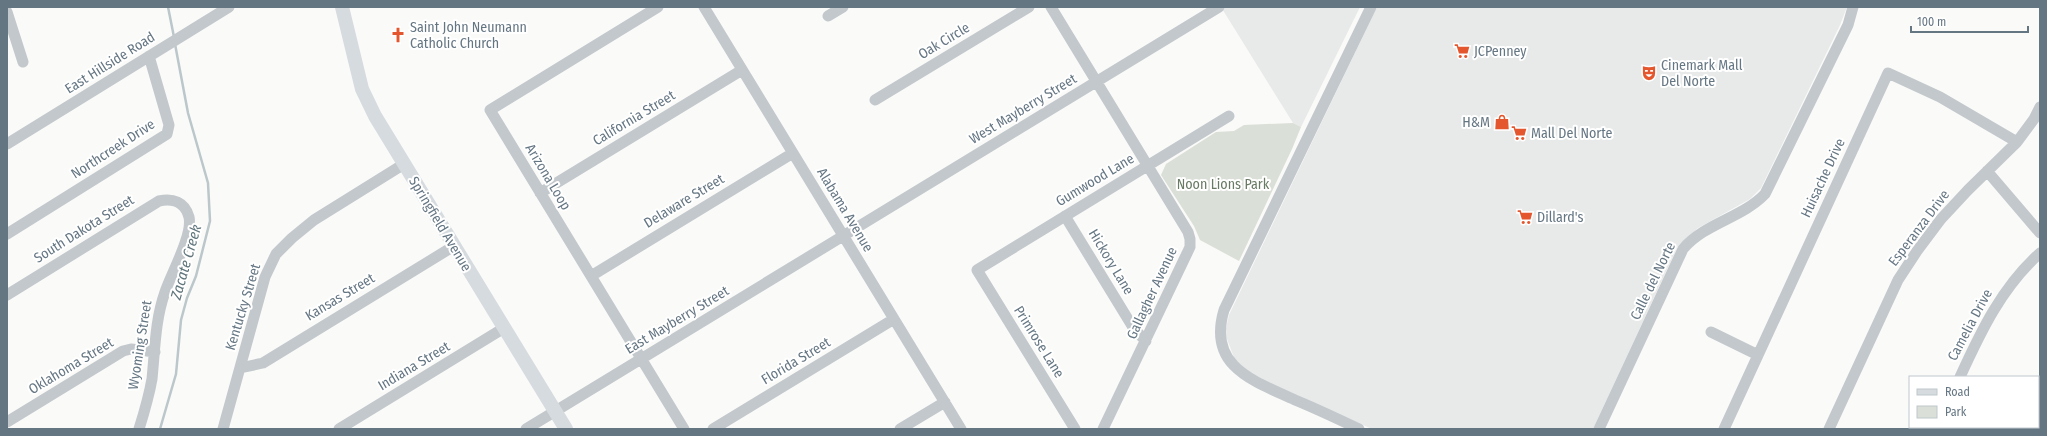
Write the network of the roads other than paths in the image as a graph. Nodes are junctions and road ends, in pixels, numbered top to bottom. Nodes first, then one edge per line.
1 (229, 7) edge
2 (342, 7) edge
3 (658, 7) edge
4 (704, 7) edge
5 (843, 7) edge
6 (1029, 7) edge
7 (1051, 7) edge
8 (1219, 7) edge
9 (1371, 7) edge
10 (1853, 7) edge
11 (7, 12) edge
12 (828, 16) dead end
13 (149, 56) junction
14 (23, 62) dead end
15 (742, 70) junction
16 (1096, 82) junction
17 (875, 100) dead end
18 (2040, 107) edge
19 (1229, 116) dead end
20 (2016, 142) junction
21 (7, 144) edge
22 (793, 153) junction
23 (404, 164) junction
24 (1148, 166) junction
25 (1987, 171) junction
26 (540, 193) junction
27 (179, 202) joint
28 (1065, 216) junction
29 (2040, 233) edge
30 (7, 234) edge
31 (844, 236) junction
32 (454, 246) junction
33 (2040, 253) edge
34 (977, 270) joint
35 (591, 276) junction
36 (7, 295) edge
37 (894, 319) junction
38 (504, 328) junction
39 (1711, 332) dead end
40 (1146, 341) junction
41 (155, 352) junction
42 (1758, 354) junction
43 (642, 359) junction
44 (240, 368) junction
45 (1960, 376) edge
46 (945, 402) junction
47 (555, 412) junction
48 (7, 422) edge
49 (139, 429) edge
50 (223, 429) edge
51 (339, 429) edge
52 (526, 429) edge
53 (566, 429) edge
54 (684, 429) edge
55 (713, 429) edge
56 (900, 429) edge
57 (961, 429) edge
58 (1075, 429) edge
59 (1103, 429) edge
60 (1359, 429) edge
61 (1599, 429) edge
62 (1724, 429) edge
63 (1830, 429) edge

1 - 13 street, East Hillside Road
2 - 23 main road, Springfield Avenue
3 - 26 street, Arizona Loop
4 - 15 street, Alabama Avenue
5 - 12 street
6 - 17 street, Oak Circle
7 - 16 street, Gallagher Avenue
8 - 16 street, West Mayberry Street
9 - 60 street
10 - 61 street, Calle del Norte
11 - 14 street
13 - 21 street, East Hillside Road
13 - 30 street, Northcreek Drive
15 - 22 street, Alabama Avenue
15 - 26 street, California Street
16 - 24 street, Gallagher Avenue
16 - 31 street, West Mayberry Street
18 - 20 street, Esperanza Drive
19 - 24 street, Gumwood Lane
20 - 25 street, Esperanza Drive
20 - 42 street, Huisache Drive
22 - 31 street, Alabama Avenue
22 - 35 street, Delaware Street
23 - 32 main road, Springfield Avenue
23 - 44 street, Kentucky Street
24 - 28 street, Gumwood Lane
24 - 40 street, Gallagher Avenue
25 - 29 street
25 - 63 street, Esperanza Drive
26 - 35 street, Arizona Loop
27 - 36 street, South Dakota Street
27 - 41 street, Wyoming Street
28 - 34 street, Gumwood Lane
28 - 40 street, Hickory Lane
31 - 37 street, Alabama Avenue
31 - 43 street, East Mayberry Street
32 - 38 main road, Springfield Avenue
32 - 44 street, Kansas Street
33 - 45 street, Camelia Drive
34 - 58 street, Primrose Lane
35 - 43 street, Arizona Loop
37 - 46 street, Alabama Avenue
37 - 55 street, Florida Street
38 - 47 main road, Springfield Avenue
38 - 51 street, Indiana Street
39 - 42 street
40 - 59 street, Gallagher Avenue
41 - 48 street, Oklahoma Street
41 - 49 street, Wyoming Street
42 - 62 street, Huisache Drive
43 - 47 street, East Mayberry Street
43 - 54 street, Arizona Loop
44 - 50 street, Kentucky Street
46 - 56 street
46 - 57 street, Alabama Avenue
47 - 52 street, East Mayberry Street
47 - 53 main road, Springfield Avenue

